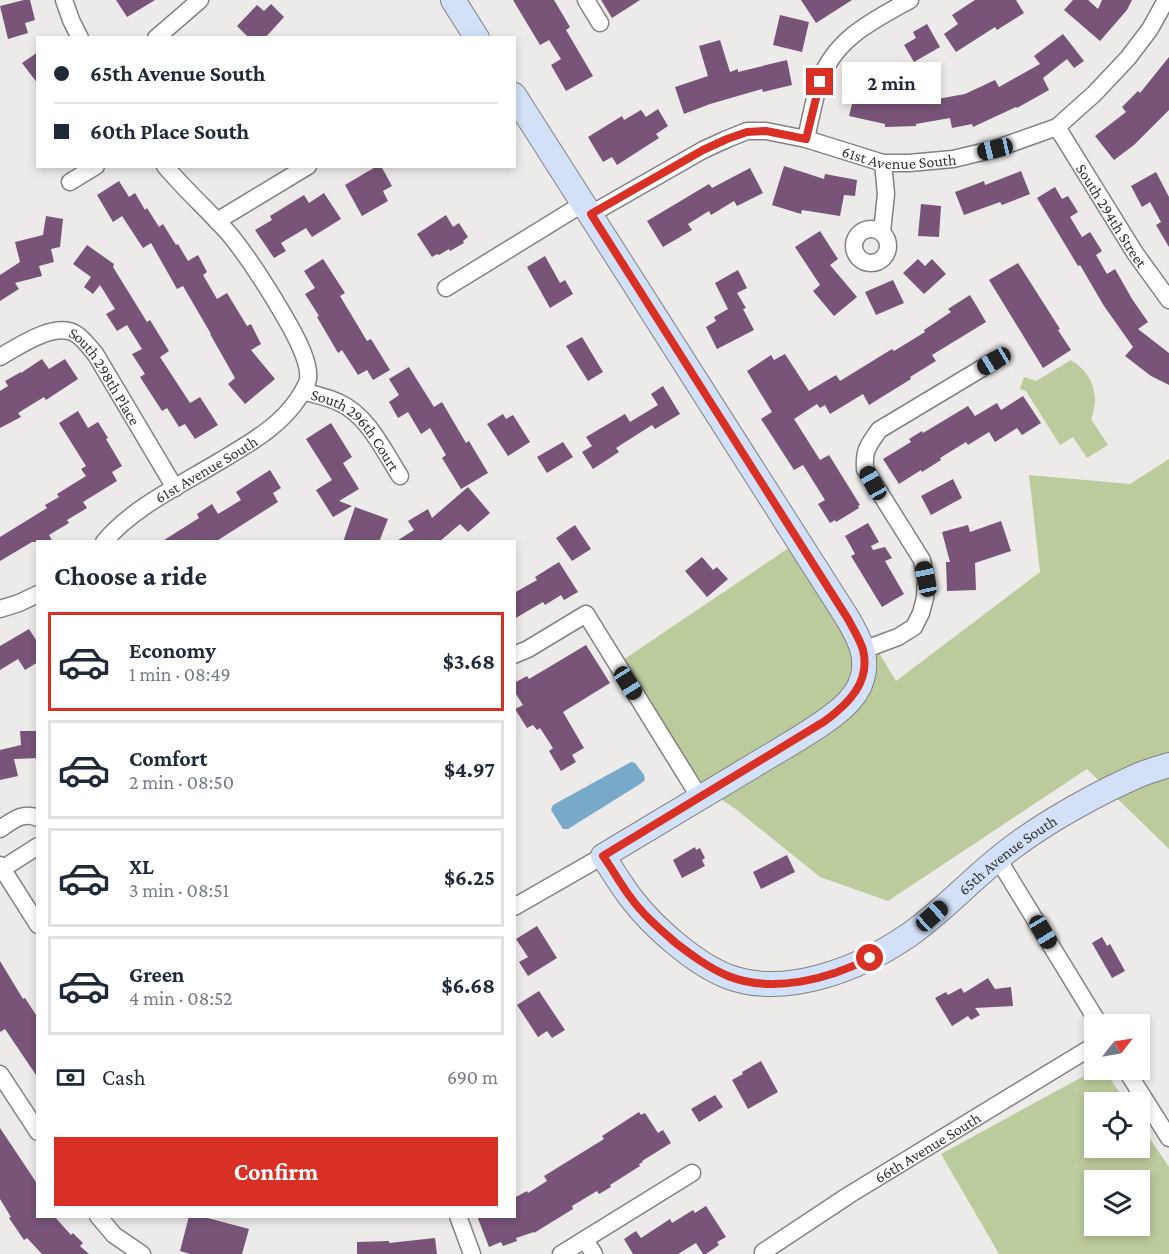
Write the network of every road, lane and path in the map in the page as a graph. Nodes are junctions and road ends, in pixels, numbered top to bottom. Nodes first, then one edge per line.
1 (64, 0) edge
2 (200, 0) edge
3 (453, 0) edge
4 (586, 0) edge
5 (910, 0) edge
6 (1166, 0) edge
7 (600, 23) dead end
8 (79, 36) edge
9 (158, 36) edge
10 (476, 36) edge
11 (516, 98) edge
12 (1058, 127) junction
13 (806, 139) junction
14 (883, 163) junction
15 (93, 168) edge
16 (167, 168) edge
17 (305, 168) edge
18 (70, 182) dead end
19 (587, 208) junction
20 (217, 221) junction
21 (882, 232) dead end
22 (446, 288) dead end
23 (1168, 301) edge
24 (0, 357) edge
25 (994, 361) dead end
26 (303, 391) junction
27 (400, 476) dead end
28 (176, 488) junction
29 (106, 540) edge
30 (36, 595) edge
31 (0, 609) edge
32 (863, 650) junction
33 (516, 654) edge
34 (1169, 765) edge
35 (700, 798) junction
36 (36, 817) edge
37 (0, 829) edge
38 (36, 847) edge
39 (603, 856) junction
40 (998, 859) junction
41 (1, 867) edge
42 (516, 906) edge
43 (36, 922) edge
44 (1093, 1014) edge
45 (1084, 1051) edge
46 (0, 1074) edge
47 (1132, 1080) edge
48 (36, 1129) edge
49 (1169, 1138) edge
50 (692, 1173) dead end
51 (100, 1218) edge
52 (459, 1218) edge
53 (589, 1247) edge
54 (763, 1252) dead end
55 (142, 1254) edge
56 (472, 1254) edge
57 (561, 1254) edge

1 - 8 street
2 - 9 street
3 - 10 street
4 - 7 street
5 - 13 street
6 - 12 street, 61st Avenue South
11 - 19 street
12 - 14 street, 61st Avenue South
12 - 23 street, South 294th Street
13 - 14 street, 61st Avenue South
13 - 19 street, 61st Avenue South
14 - 21 street
15 - 18 street
16 - 20 street
17 - 20 street
19 - 22 street, 61st Avenue South
19 - 32 street
20 - 26 street
24 - 28 street, South 298th Place
25 - 32 street
26 - 27 street, South 296th Court
26 - 28 street, 61st Avenue South
28 - 29 street, 61st Avenue South
30 - 31 street
32 - 35 street
33 - 35 street
34 - 40 street, 65th Avenue South
35 - 39 street
36 - 37 street
38 - 41 street
39 - 40 street, 65th Avenue South
39 - 42 street
40 - 44 street
41 - 43 street
45 - 54 street, 66th Avenue South
46 - 48 street
47 - 49 street
50 - 53 street
51 - 55 street
52 - 56 street
53 - 57 street

